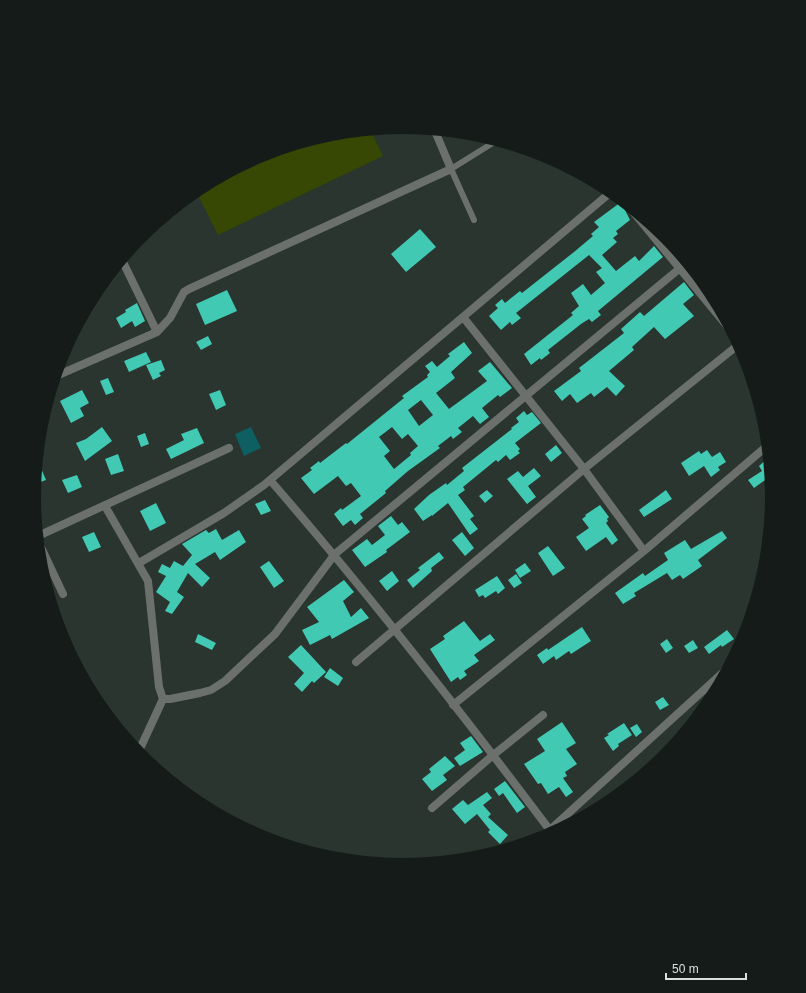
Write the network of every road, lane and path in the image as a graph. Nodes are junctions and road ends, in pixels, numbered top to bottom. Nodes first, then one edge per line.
1 (437, 136) edge
2 (490, 145) edge
3 (451, 169) junction
4 (605, 197) edge
5 (474, 220) dead end
6 (646, 228) edge
7 (125, 266) edge
8 (679, 269) junction
9 (713, 309) edge
10 (463, 317) junction
11 (157, 332) junction
12 (733, 349) edge
13 (63, 373) edge
14 (526, 396) junction
15 (229, 448) dead end
16 (762, 450) edge
17 (584, 469) junction
18 (270, 480) junction
19 (105, 506) junction
20 (43, 534) edge
21 (644, 551) junction
22 (335, 554) junction
23 (47, 559) edge
24 (139, 563) junction
25 (63, 594) dead end
26 (396, 629) junction
27 (356, 662) dead end
28 (717, 678) edge
29 (163, 699) junction
30 (453, 705) junction
31 (543, 715) dead end
32 (141, 746) edge
33 (492, 756) junction
34 (432, 808) dead end
35 (563, 821) edge
36 (548, 828) edge

1 - 3 street
2 - 3 lane
3 - 5 lane
3 - 11 street
4 - 10 street
6 - 8 street
7 - 11 street
8 - 9 street
8 - 14 street
10 - 14 street
10 - 18 street
11 - 13 street
12 - 17 street
14 - 17 street
14 - 22 street
15 - 19 street
16 - 21 street
17 - 21 street
17 - 26 street
18 - 22 street
18 - 24 street
19 - 20 street
19 - 24 street
21 - 30 street
22 - 26 street
22 - 29 street
23 - 25 street
24 - 29 street
26 - 27 street
26 - 30 street
28 - 35 street
29 - 32 street
30 - 33 street
31 - 33 street
33 - 34 street
33 - 36 street

